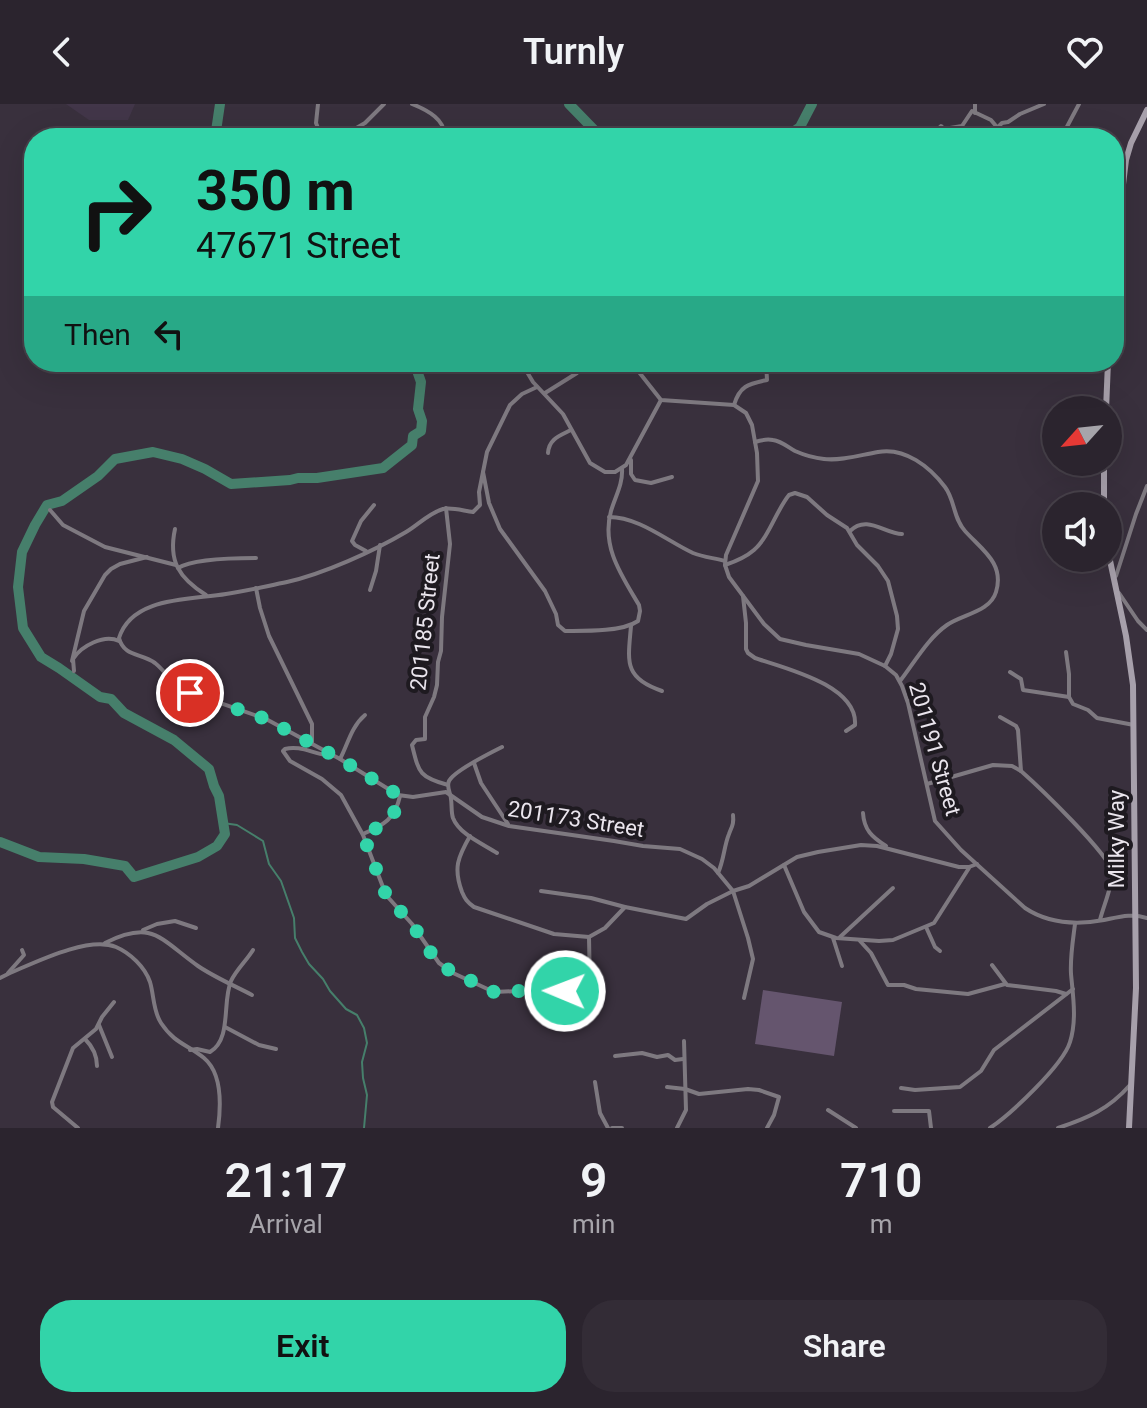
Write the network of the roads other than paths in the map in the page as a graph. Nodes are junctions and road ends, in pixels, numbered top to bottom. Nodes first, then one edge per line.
1 (318, 104) edge
2 (384, 104) edge
3 (412, 104) edge
4 (975, 104) edge
5 (1044, 104) edge
6 (1079, 104) edge
7 (1147, 110) edge
8 (975, 113) junction
9 (318, 128) edge
10 (358, 128) edge
11 (444, 128) edge
12 (950, 128) edge
13 (997, 128) joint
14 (1066, 128) edge
15 (1124, 176) edge
16 (527, 372) edge
17 (578, 372) edge
18 (639, 372) edge
19 (767, 372) edge
20 (1108, 372) edge
21 (537, 387) junction
22 (545, 393) junction
23 (1107, 396) edge
24 (661, 400) junction
25 (734, 405) junction
26 (571, 430) junction
27 (755, 442) junction
28 (548, 453) dead end
29 (631, 458) junction
30 (622, 469) junction
31 (483, 472) junction
32 (672, 477) dead end
33 (1147, 486) edge
34 (374, 505) dead end
35 (446, 508) junction
36 (50, 510) dead end
37 (609, 517) junction
38 (175, 529) dead end
39 (850, 531) junction
40 (902, 534) dead end
41 (380, 545) junction
42 (366, 551) junction
43 (147, 557) junction
44 (256, 558) dead end
45 (725, 563) junction
46 (177, 567) junction
47 (1112, 572) edge
48 (1114, 585) junction
49 (256, 588) junction
50 (370, 590) dead end
51 (743, 595) junction
52 (208, 597) junction
53 (631, 626) junction
54 (1147, 630) edge
55 (119, 641) junction
56 (1066, 652) dead end
57 (72, 661) junction
58 (885, 666) junction
59 (74, 671) dead end
60 (1010, 672) dead end
61 (900, 681) junction
62 (662, 691) dead end
63 (1069, 697) junction
64 (365, 715) dead end
65 (1000, 717) dead end
66 (1134, 725) junction
67 (846, 731) dead end
68 (312, 744) junction
69 (502, 747) dead end
70 (326, 752) junction
71 (340, 759) junction
72 (474, 763) junction
73 (1021, 771) junction
74 (927, 784) junction
75 (448, 785) junction
76 (451, 794) junction
77 (400, 796) junction
78 (863, 813) dead end
79 (733, 815) dead end
80 (509, 826) junction
81 (363, 835) junction
82 (470, 836) junction
83 (891, 849) junction
84 (497, 853) dead end
85 (977, 864) junction
86 (784, 865) junction
87 (969, 867) junction
88 (718, 873) junction
89 (893, 888) dead end
90 (541, 891) dead end
91 (733, 891) junction
92 (625, 907) junction
93 (1134, 914) junction
94 (1147, 918) edge
95 (1100, 920) junction
96 (1075, 924) junction
97 (926, 927) junction
98 (196, 928) dead end
99 (141, 931) junction
100 (589, 937) junction
101 (835, 938) junction
102 (858, 939) junction
103 (103, 944) junction
104 (22, 950) dead end
105 (253, 950) dead end
106 (940, 951) dead end
107 (992, 965) dead end
108 (842, 966) dead end
109 (6, 975) junction
110 (0, 978) edge
111 (230, 983) junction
112 (1005, 984) junction
113 (1073, 989) junction
114 (1067, 994) junction
115 (252, 995) dead end
116 (744, 998) dead end
117 (114, 1002) dead end
118 (99, 1025) junction
119 (225, 1027) junction
120 (85, 1039) junction
121 (684, 1041) dead end
122 (276, 1049) dead end
123 (190, 1050) junction
124 (615, 1056) dead end
125 (112, 1057) dead end
126 (684, 1059) junction
127 (97, 1066) dead end
128 (595, 1082) dead end
129 (1131, 1083) junction
130 (667, 1087) dead end
131 (901, 1088) dead end
132 (685, 1089) junction
133 (828, 1110) dead end
134 (894, 1111) dead end
135 (78, 1128) edge
136 (218, 1128) edge
137 (610, 1128) edge
138 (622, 1128) edge
139 (677, 1128) edge
140 (767, 1128) edge
141 (856, 1128) edge
142 (931, 1128) edge
143 (990, 1128) edge
144 (1058, 1128) edge
145 (1129, 1128) edge

1 - 9 street
2 - 10 street
3 - 11 street
4 - 8 street
5 - 13 street
6 - 14 street
7 - 15 street
8 - 12 street
8 - 13 street
16 - 21 street
17 - 22 street
18 - 24 street
19 - 25 street
20 - 23 street
21 - 22 street
21 - 31 street
22 - 26 street
24 - 25 street
24 - 29 street
25 - 27 street
26 - 28 street
26 - 30 street
27 - 45 street
27 - 61 street
29 - 30 street
29 - 32 street
30 - 37 street
31 - 35 street
31 - 53 street
33 - 48 street
34 - 42 street
35 - 41 street
35 - 75 street, 201185 Street
36 - 43 street
37 - 45 street
37 - 53 street
38 - 46 street
39 - 40 street
39 - 45 street
39 - 58 street
41 - 42 street
41 - 50 street
42 - 49 street
43 - 46 street
43 - 57 street
44 - 46 street
45 - 51 street, 201191 Street
46 - 52 street
47 - 48 street, Milky Way
48 - 54 street
48 - 66 street, Milky Way
49 - 52 street
49 - 68 street
51 - 58 street, 201191 Street
51 - 67 street
52 - 55 street
53 - 62 street
55 - 57 street
55 - 68 street
56 - 63 street
57 - 59 street
58 - 61 street, 201191 Street
60 - 63 street
61 - 74 street, 201191 Street
63 - 66 street
64 - 71 street
65 - 73 street
66 - 93 street, Milky Way
68 - 70 street
69 - 72 street
70 - 71 street
70 - 81 street
71 - 77 street
72 - 75 street
72 - 80 street
73 - 74 street
73 - 95 street
74 - 85 street, 201191 Street
75 - 76 street
76 - 77 street
76 - 80 street, 201173 Street
76 - 82 street
77 - 81 street
78 - 83 street
79 - 88 street
80 - 88 street, 201173 Street
81 - 100 street
82 - 84 street
82 - 100 street
83 - 86 street
83 - 87 street
85 - 87 street
85 - 96 street, 201191 Street
86 - 91 street
86 - 101 street
87 - 97 street
88 - 91 street, 201173 Street
89 - 101 street
90 - 92 street
91 - 92 street
91 - 116 street
92 - 100 street
93 - 94 street
93 - 95 street, 201191 Street
93 - 129 street, Milky Way
95 - 96 street, 201191 Street
96 - 113 street
97 - 102 street
97 - 106 street
98 - 99 street
99 - 103 street
99 - 111 street
101 - 102 street
101 - 108 street
102 - 112 street
103 - 109 street
103 - 123 street
104 - 109 street
105 - 111 street
107 - 112 street
109 - 110 street
111 - 115 street
111 - 119 street
112 - 114 street
113 - 114 street
113 - 143 street
114 - 131 street
117 - 118 street
118 - 120 street
118 - 125 street
119 - 122 street
119 - 123 street
120 - 127 street
120 - 135 street
121 - 126 street
123 - 136 street
124 - 126 street
126 - 132 street
128 - 137 street
129 - 144 street
129 - 145 street, Milky Way
130 - 132 street
132 - 139 street
132 - 140 street
133 - 141 street
134 - 142 street
137 - 138 street

